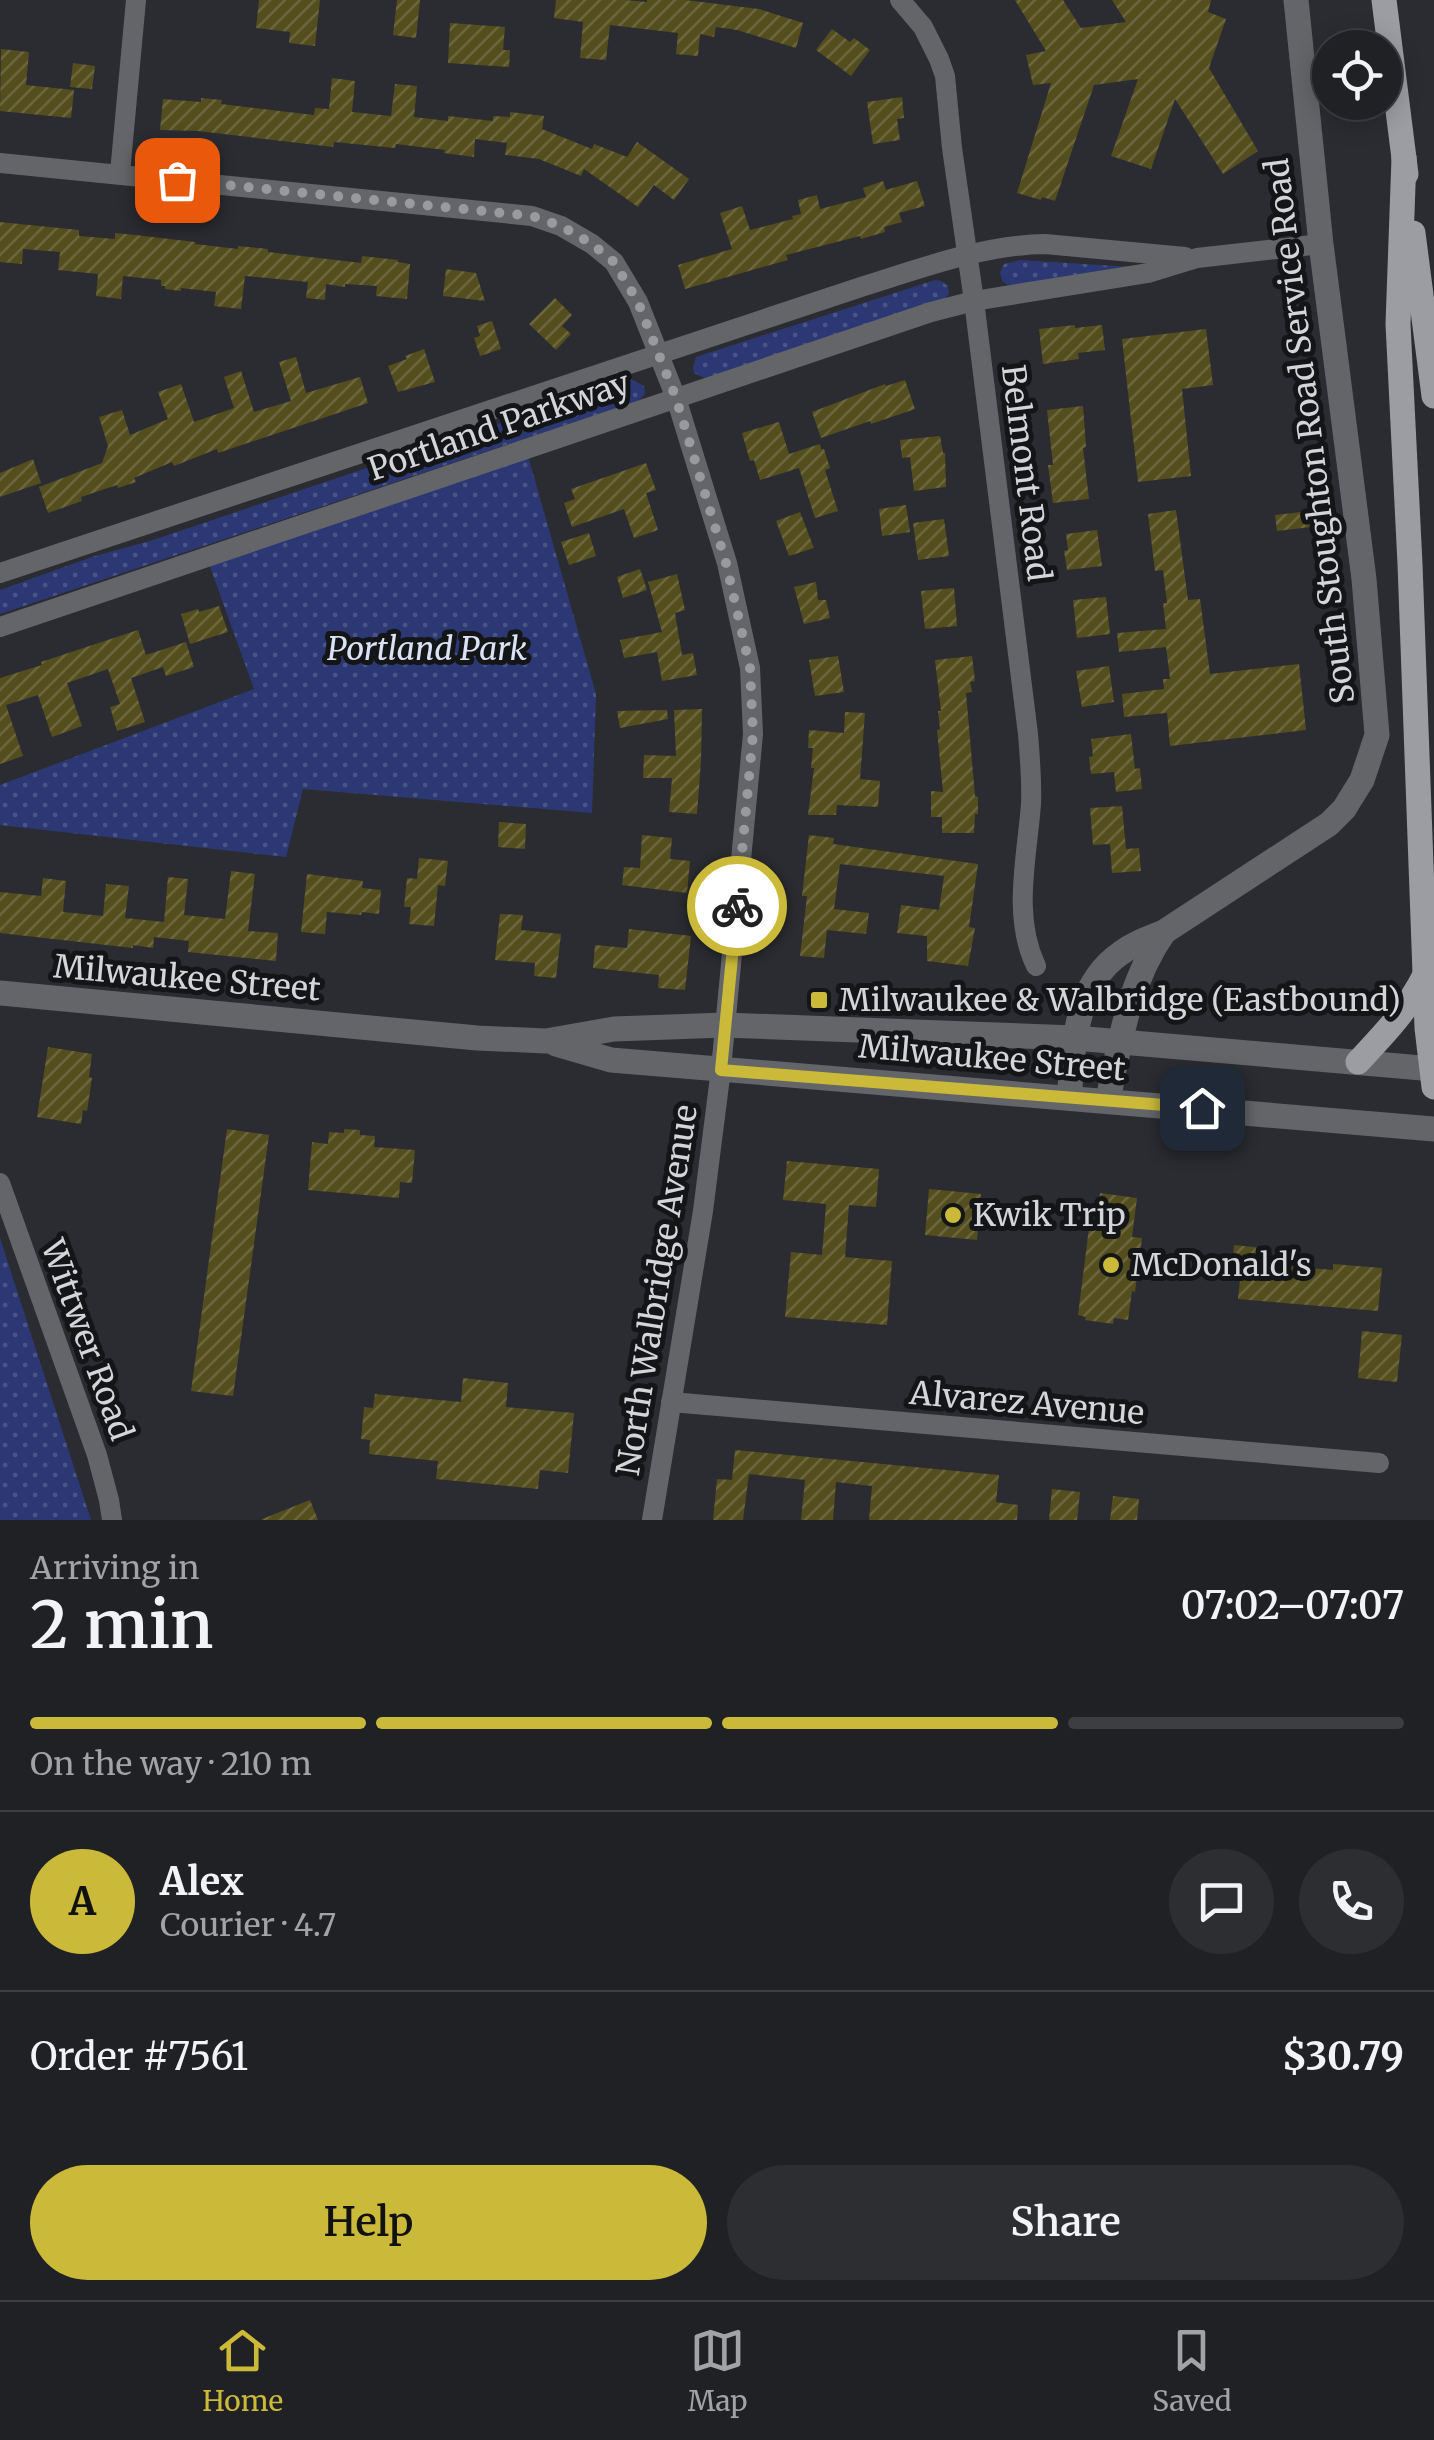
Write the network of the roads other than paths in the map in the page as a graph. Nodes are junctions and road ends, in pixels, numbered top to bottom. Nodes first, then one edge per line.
1 (136, 0) edge
2 (900, 0) edge
3 (1296, 0) edge
4 (1384, 0) edge
5 (1404, 158) junction
6 (0, 163) edge
7 (120, 174) junction
8 (1321, 244) junction
9 (966, 255) junction
10 (1197, 258) junction
11 (974, 301) junction
12 (660, 353) junction
13 (1434, 396) edge
14 (676, 398) junction
15 (0, 572) edge
16 (0, 626) edge
17 (1164, 932) junction
18 (1036, 966) dead end
19 (1425, 975) junction
20 (0, 993) edge
21 (725, 1025) junction
22 (1075, 1038) junction
23 (546, 1041) junction
24 (1120, 1042) junction
25 (1358, 1062) junction
26 (721, 1070) junction
27 (1433, 1075) edge
28 (1069, 1098) junction
29 (1108, 1100) junction
30 (1434, 1129) edge
31 (0, 1182) edge
32 (672, 1402) junction
33 (1378, 1463) dead end
34 (112, 1520) edge
35 (652, 1520) edge

1 - 7 street
2 - 9 street, Belmont Road
3 - 8 street, South Stoughton Road Service Road
4 - 5 main road
5 - 13 main road
5 - 19 main road
6 - 7 street, North Walbridge Avenue
7 - 12 street, North Walbridge Avenue
8 - 10 street, Portland Parkway
8 - 17 street, South Stoughton Road Service Road
9 - 10 street, Portland Parkway
9 - 11 street, Belmont Road
9 - 12 street, Portland Parkway
10 - 11 street, Portland Parkway
11 - 14 street, Portland Parkway
11 - 18 street, Belmont Road
12 - 14 street, North Walbridge Avenue
12 - 15 street, Portland Parkway
14 - 16 street, Portland Parkway
14 - 21 street, North Walbridge Avenue
17 - 22 street, South Stoughton Road Service Road
17 - 24 street, South Stoughton Road Service Road
19 - 25 main road
19 - 27 main road
20 - 23 street, Milwaukee Street
21 - 22 street, Milwaukee Street
21 - 23 street, Milwaukee Street
21 - 26 street, North Walbridge Avenue
22 - 24 street, Milwaukee Street
22 - 28 street, South Stoughton Road Service Road
23 - 26 street, Milwaukee Street
24 - 25 street, Milwaukee Street
24 - 29 street, South Stoughton Road Service Road
25 - 27 street, Milwaukee Street
26 - 28 street, Milwaukee Street
26 - 32 street, North Walbridge Avenue
28 - 29 street, Milwaukee Street
29 - 30 street, Milwaukee Street
31 - 34 street, Wittwer Road
32 - 33 street, Alvarez Avenue
32 - 35 street, North Walbridge Avenue

